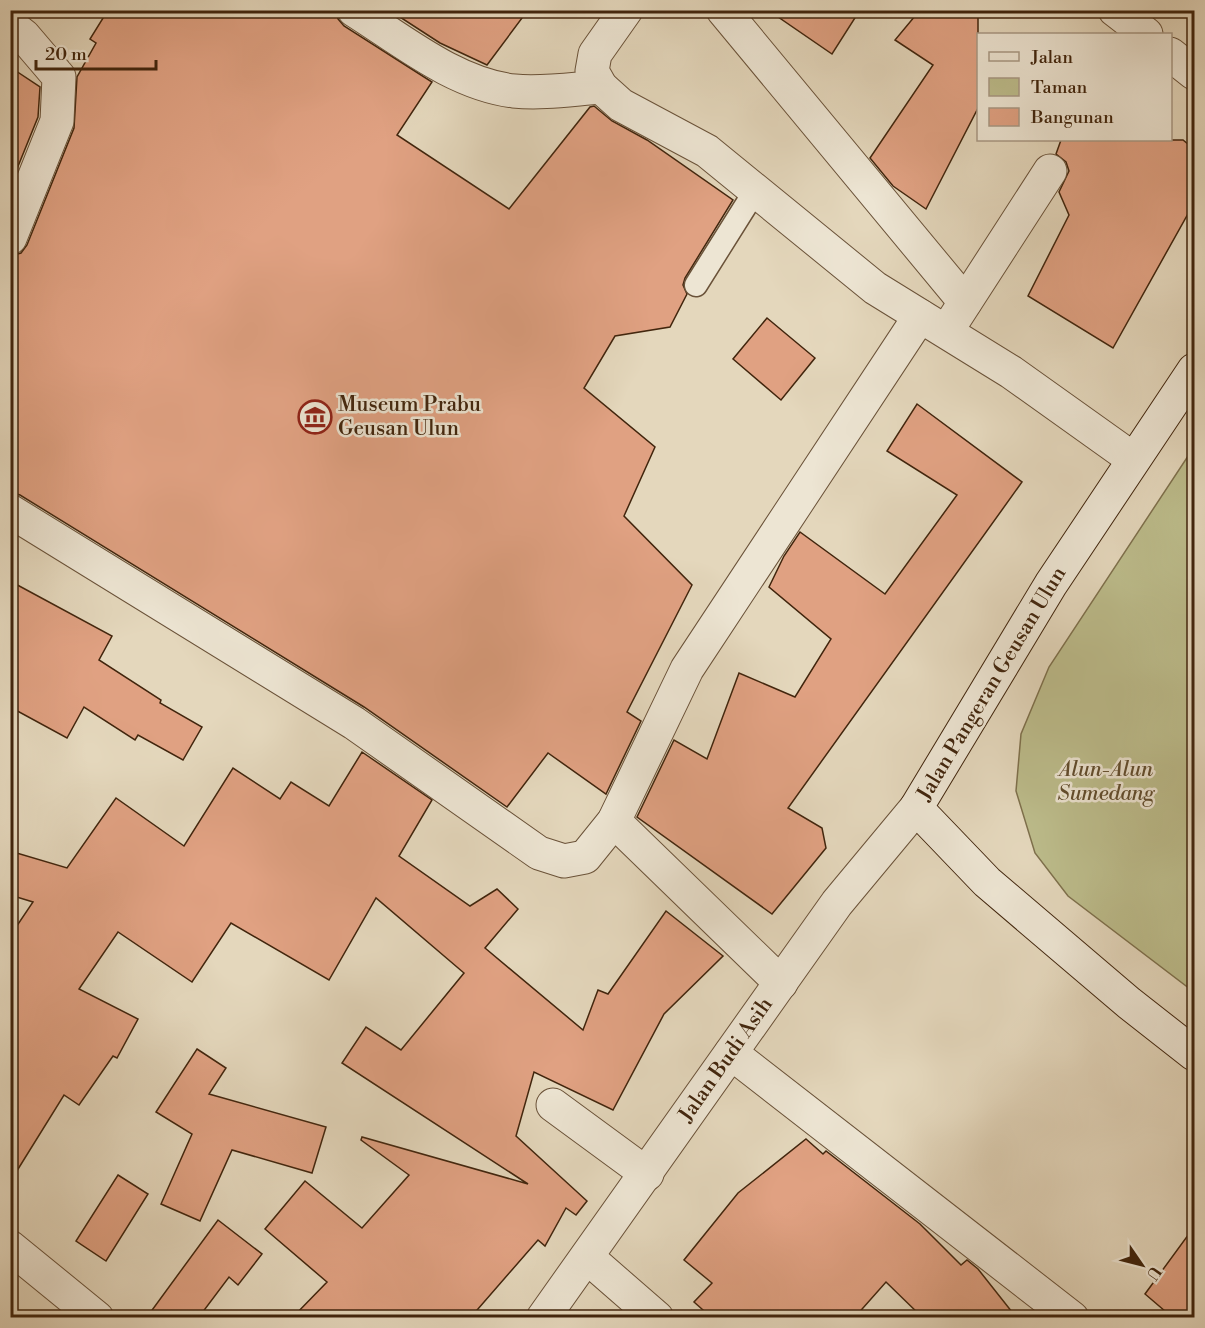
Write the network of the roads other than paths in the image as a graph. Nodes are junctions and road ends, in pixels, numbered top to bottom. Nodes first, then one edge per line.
1 (354, 10) edge
2 (626, 10) edge
3 (723, 10) edge
4 (1115, 10) edge
5 (10, 25) edge
6 (1145, 33) edge
7 (1172, 56) edge
8 (1194, 73) edge
9 (601, 87) junction
10 (1050, 171) dead end
11 (755, 191) junction
12 (10, 238) edge
13 (696, 285) dead end
14 (966, 302) junction
15 (933, 324) junction
16 (1194, 370) edge
17 (1133, 459) junction
18 (10, 511) edge
19 (916, 808) junction
20 (614, 822) junction
21 (781, 983) junction
22 (731, 1053) junction
23 (1194, 1054) edge
24 (553, 1105) dead end
25 (647, 1174) junction
26 (10, 1247) edge
27 (587, 1257) junction
28 (97, 1317) edge
29 (543, 1317) edge
30 (657, 1317) edge
31 (1072, 1317) edge

1 - 9 street
2 - 9 street
3 - 14 street
4 - 6 street
5 - 12 street
7 - 8 street
9 - 11 street
10 - 14 street
11 - 13 lane
11 - 15 street
14 - 15 street
15 - 17 street
15 - 20 street
16 - 17 street, Jalan Pangeran Geusan Ulun
17 - 19 street, Jalan Pangeran Geusan Ulun
18 - 20 street
19 - 21 street, Jalan Budi Asih
19 - 23 street, Jalan Pangeran Geusan Ulun
20 - 21 street
21 - 22 street, Jalan Budi Asih
22 - 25 street, Jalan Budi Asih
22 - 31 street
24 - 25 street
25 - 27 street, Jalan Budi Asih
26 - 28 street
27 - 29 street, Jalan Budi Asih
27 - 30 street

